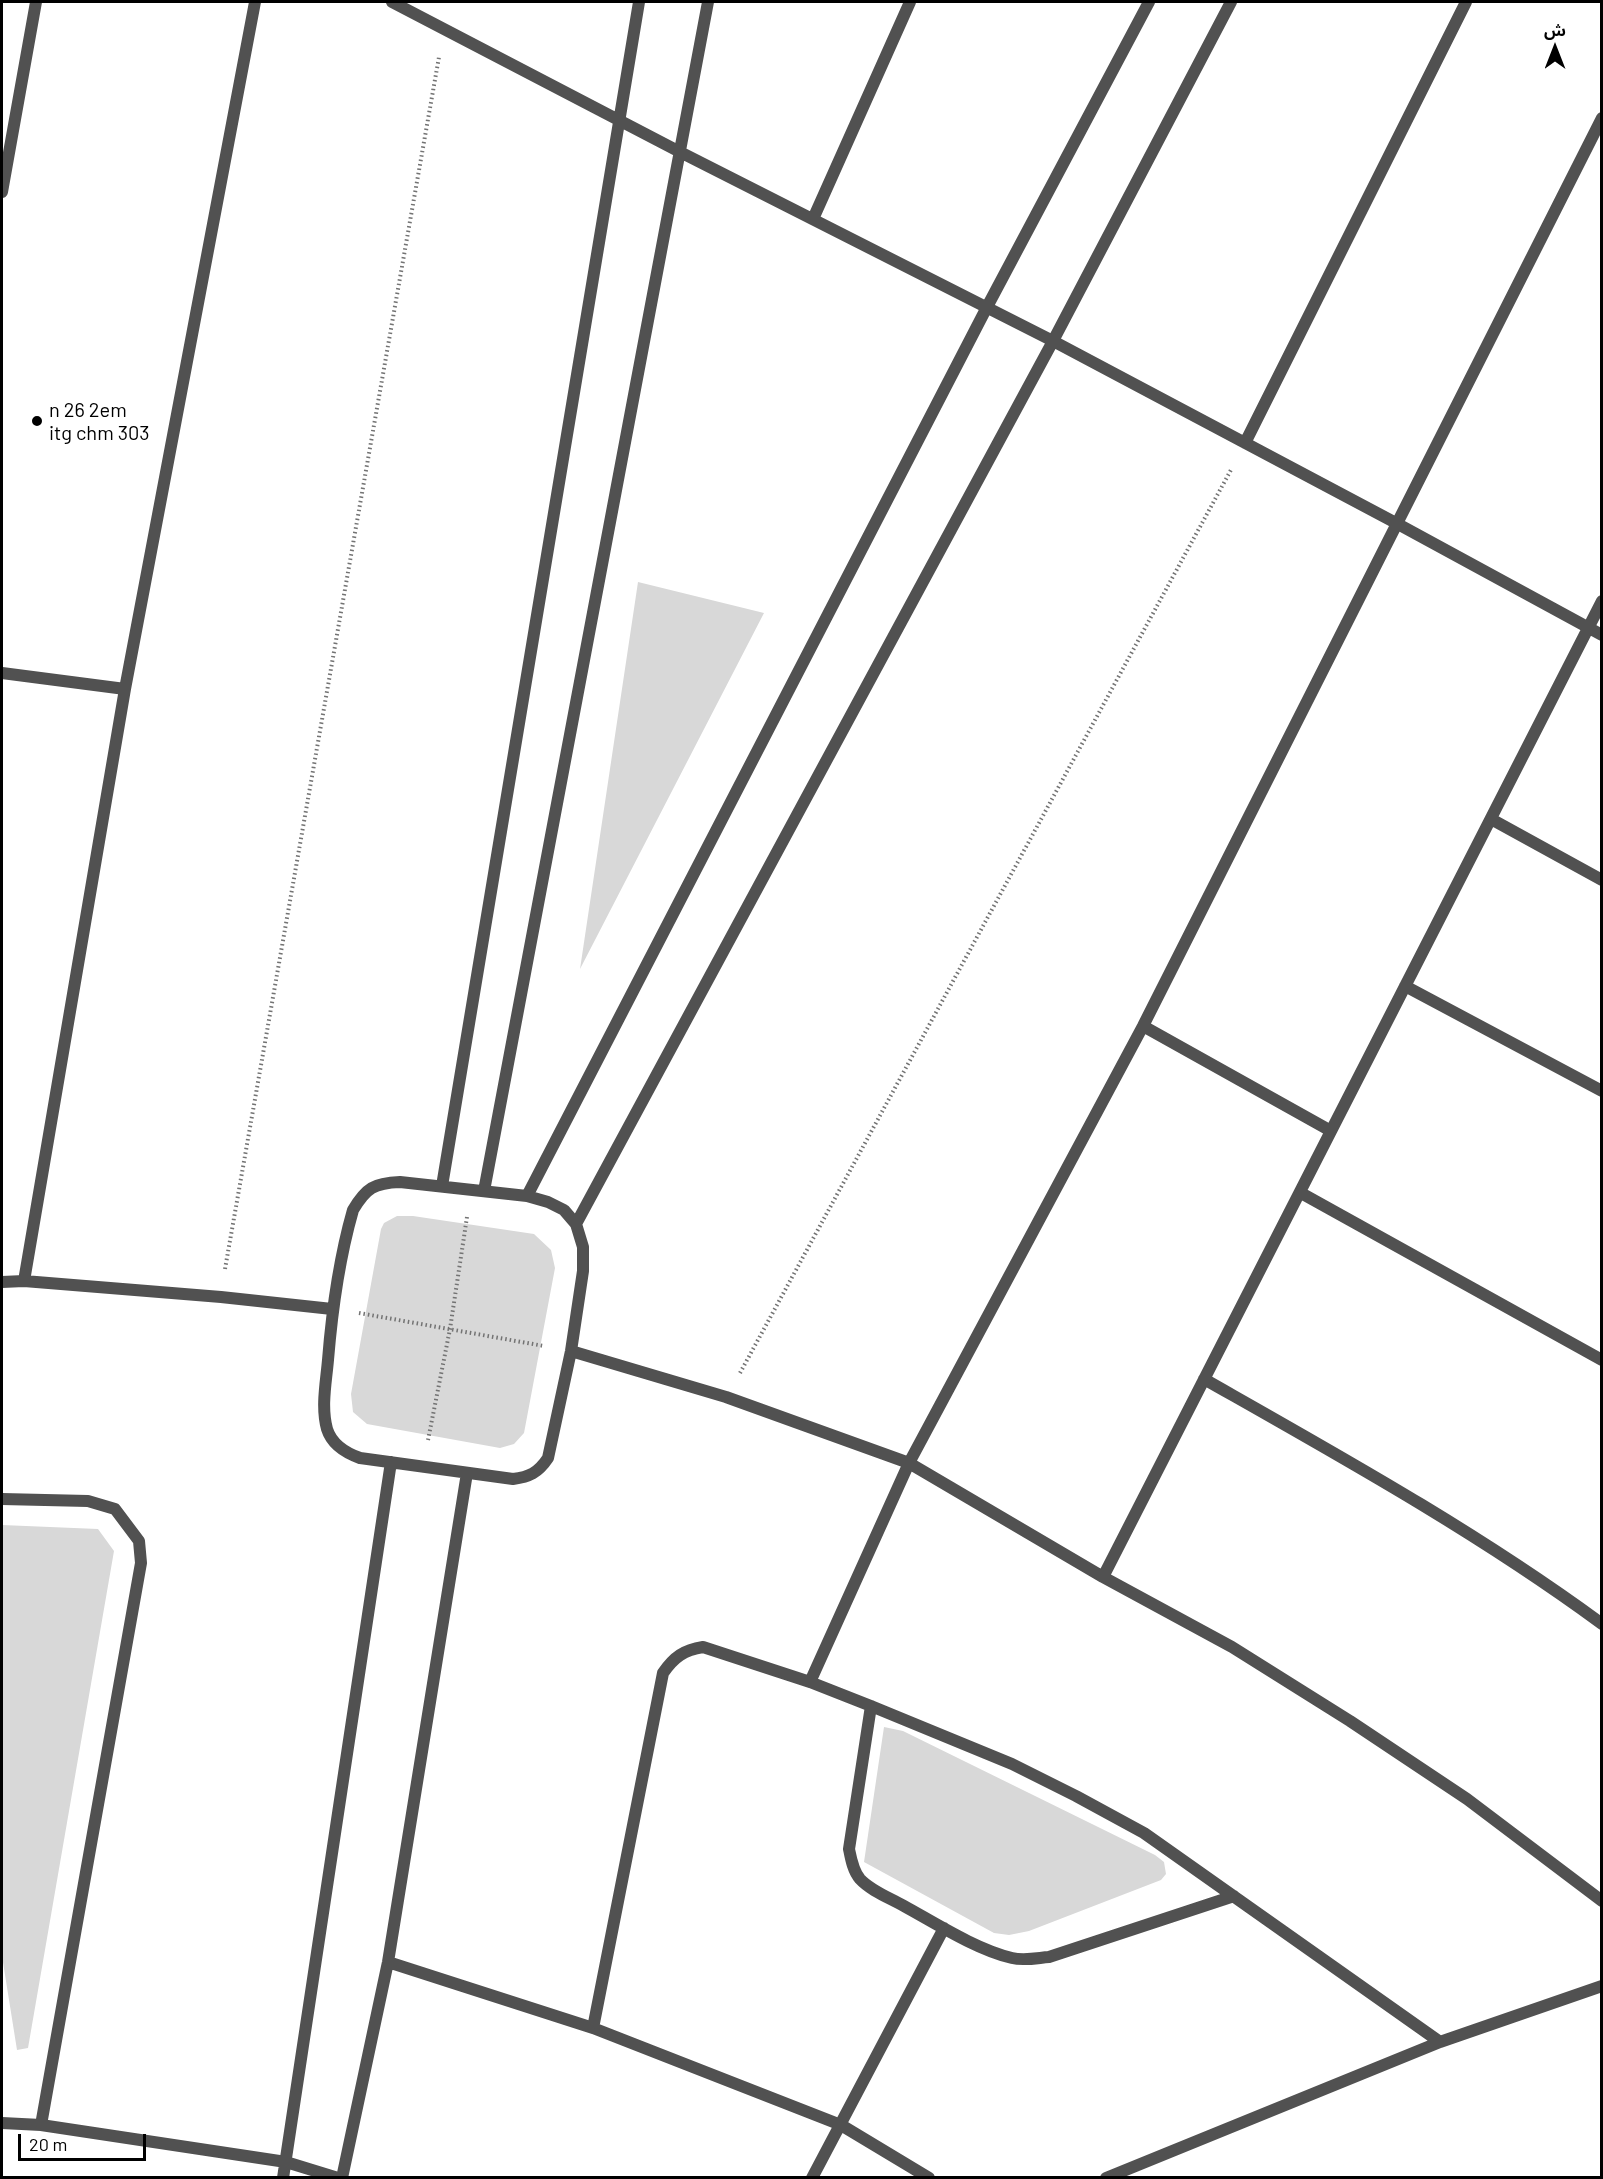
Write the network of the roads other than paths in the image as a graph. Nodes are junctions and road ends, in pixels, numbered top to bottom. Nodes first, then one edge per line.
1 (36, 2) edge
2 (255, 2) edge
3 (392, 2) edge
4 (639, 2) edge
5 (708, 2) edge
6 (910, 2) edge
7 (1149, 2) edge
8 (1231, 2) edge
9 (1466, 2) edge
10 (1602, 118) edge
11 (619, 120) junction
12 (680, 152) junction
13 (2, 192) edge
14 (813, 219) junction
15 (987, 307) junction
16 (1053, 341) junction
17 (1245, 443) junction
18 (1396, 523) junction
19 (1602, 602) edge
20 (1588, 628) junction
21 (1602, 635) edge
22 (2, 673) edge
23 (125, 689) junction
24 (1491, 819) junction
25 (1602, 880) edge
26 (1405, 986) junction
27 (1143, 1026) junction
28 (1602, 1091) edge
29 (1331, 1131) junction
30 (442, 1186) junction
31 (478, 1190) junction
32 (1301, 1193) junction
33 (527, 1196) junction
34 (576, 1224) junction
35 (24, 1281) junction
36 (2, 1282) edge
37 (332, 1309) junction
38 (571, 1351) junction
39 (1602, 1360) edge
40 (1204, 1379) junction
41 (391, 1462) junction
42 (909, 1463) junction
43 (467, 1473) junction
44 (2, 1499) edge
45 (1102, 1577) junction
46 (1602, 1624) edge
47 (810, 1682) junction
48 (871, 1706) junction
49 (1234, 1896) junction
50 (1602, 1901) edge
51 (944, 1928) junction
52 (388, 1962) junction
53 (1602, 1986) edge
54 (593, 2028) junction
55 (1440, 2042) junction
56 (2, 2123) edge
57 (41, 2125) junction
58 (840, 2125) junction
59 (286, 2162) junction
60 (283, 2178) edge
61 (340, 2178) edge
62 (812, 2178) edge
63 (929, 2178) edge
64 (1106, 2178) edge

1 - 13 street
2 - 23 street
3 - 11 street
4 - 11 street
5 - 12 street
6 - 14 street
7 - 15 street
8 - 16 street
9 - 17 street
10 - 18 street
11 - 12 street
11 - 30 street
12 - 14 street
12 - 31 street
14 - 15 street
15 - 16 street
15 - 33 street
16 - 17 street
16 - 34 street
17 - 18 street
18 - 20 street
18 - 27 street
19 - 20 street
20 - 21 street
20 - 24 street
22 - 23 street
23 - 35 street
24 - 25 street
24 - 26 street
26 - 28 street
26 - 29 street
27 - 29 street
27 - 42 street
29 - 32 street
30 - 31 street
30 - 37 street
31 - 33 street
32 - 39 street
32 - 40 street
33 - 34 street
34 - 38 street
35 - 36 street
35 - 37 street
37 - 41 street
38 - 42 street
38 - 43 street
40 - 45 street
40 - 46 street
41 - 43 street
41 - 59 street
42 - 45 street
42 - 47 street
43 - 52 street
44 - 57 street
45 - 50 street
47 - 48 street
47 - 54 street
48 - 49 street
48 - 51 street
49 - 51 street
49 - 55 street
51 - 58 street
52 - 54 street
52 - 61 street
53 - 55 street
54 - 58 street
55 - 64 street
56 - 57 street
57 - 59 street
58 - 62 street
58 - 63 street
59 - 60 street
59 - 61 street

